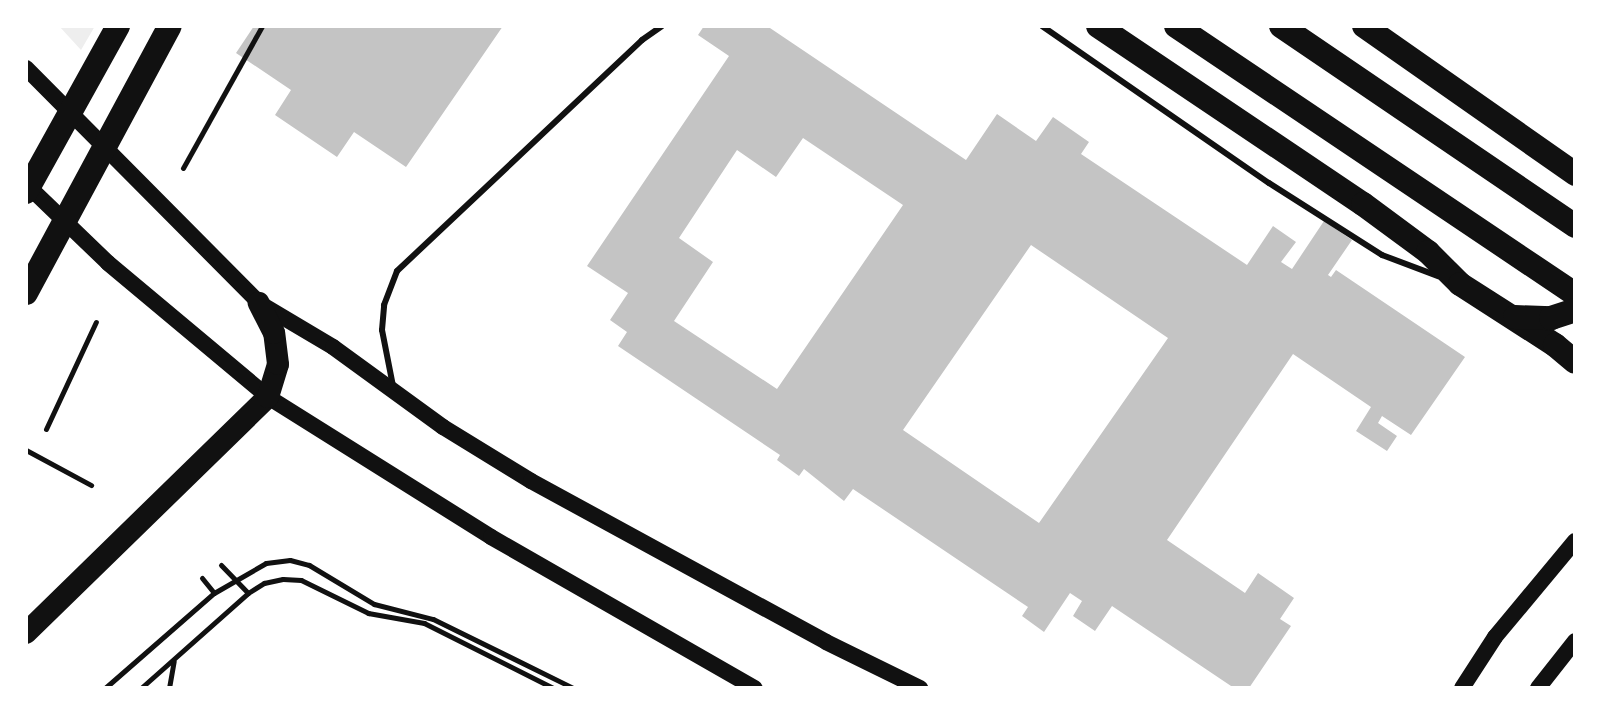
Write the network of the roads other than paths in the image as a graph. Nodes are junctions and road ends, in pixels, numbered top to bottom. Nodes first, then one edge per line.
1 (118, 26) edge
2 (170, 26) edge
3 (662, 26) edge
4 (1042, 26) edge
5 (1098, 26) edge
6 (1176, 26) edge
7 (1281, 26) edge
8 (1364, 26) edge
9 (28, 70) edge
10 (1575, 174) edge
11 (26, 184) edge
12 (26, 192) edge
13 (1574, 225) edge
14 (1460, 284) junction
15 (26, 293) edge
16 (1575, 294) edge
17 (259, 303) junction
18 (1575, 310) edge
19 (1513, 317) junction
20 (1575, 362) edge
21 (395, 393) junction
22 (268, 397) junction
23 (1575, 541) edge
24 (26, 633) edge
25 (1575, 641) edge
26 (755, 688) edge
27 (920, 688) edge
28 (1462, 688) edge
29 (1538, 688) edge

1 - 12 highway
2 - 15 highway
3 - 21 lane
4 - 14 lane
5 - 14 highway
6 - 16 highway
7 - 13 highway
8 - 10 highway
9 - 17 main road
11 - 22 main road
14 - 19 highway
17 - 21 main road
17 - 22 highway
18 - 19 highway
19 - 20 highway
21 - 27 main road
22 - 24 highway
22 - 26 main road
23 - 28 main road
25 - 29 main road

